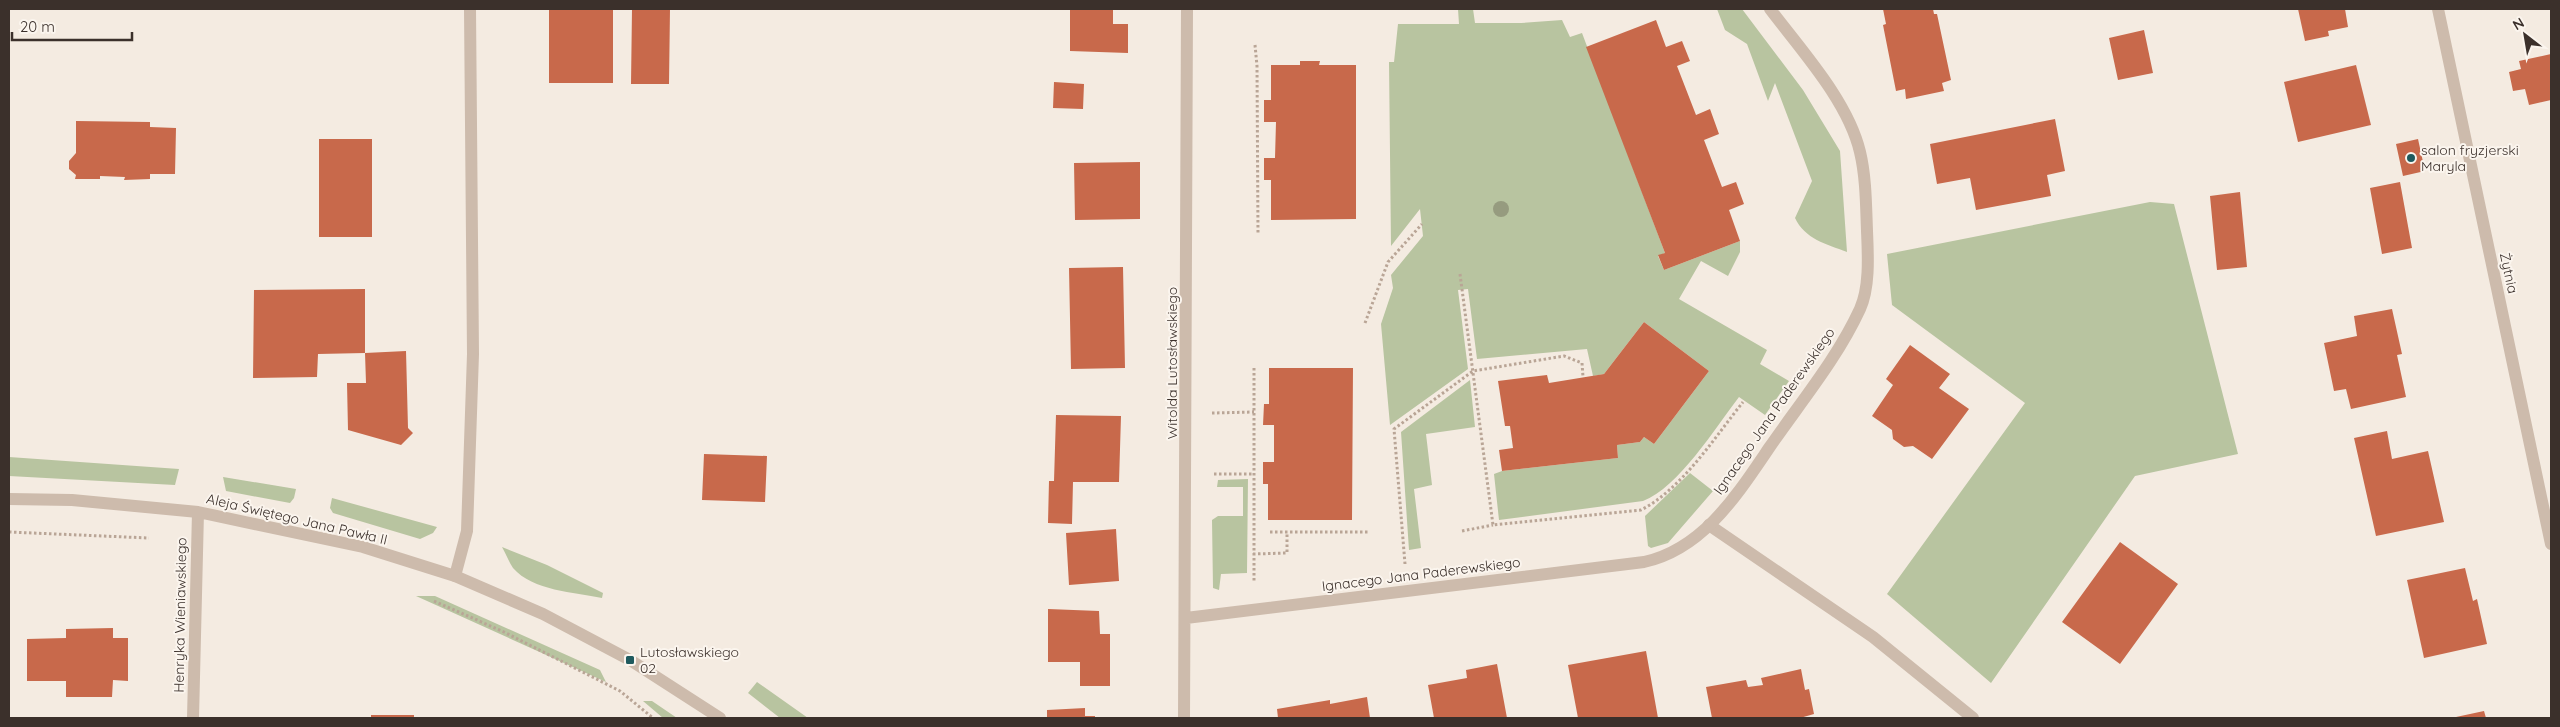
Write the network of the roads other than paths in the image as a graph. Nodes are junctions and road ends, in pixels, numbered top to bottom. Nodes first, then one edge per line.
1 (470, 9) edge
2 (1188, 9) edge
3 (1770, 9) edge
4 (2438, 9) edge
5 (9, 499) edge
6 (198, 512) junction
7 (1709, 525) junction
8 (2551, 544) edge
9 (455, 576) junction
10 (1186, 618) junction
11 (192, 718) edge
12 (720, 718) edge
13 (1184, 718) edge
14 (1973, 718) edge

1 - 9 street
2 - 10 street, Witolda Lutosławskiego
3 - 7 street, Ignacego Jana Paderewskiego
4 - 8 street, Żytnia
5 - 6 street, Aleja Świętego Jana Pawła II
6 - 9 street, Aleja Świętego Jana Pawła II
6 - 11 street, Henryka Wieniawskiego
7 - 10 street, Ignacego Jana Paderewskiego
7 - 14 street
9 - 12 street, Aleja Świętego Jana Pawła II
10 - 13 street, Witolda Lutosławskiego

